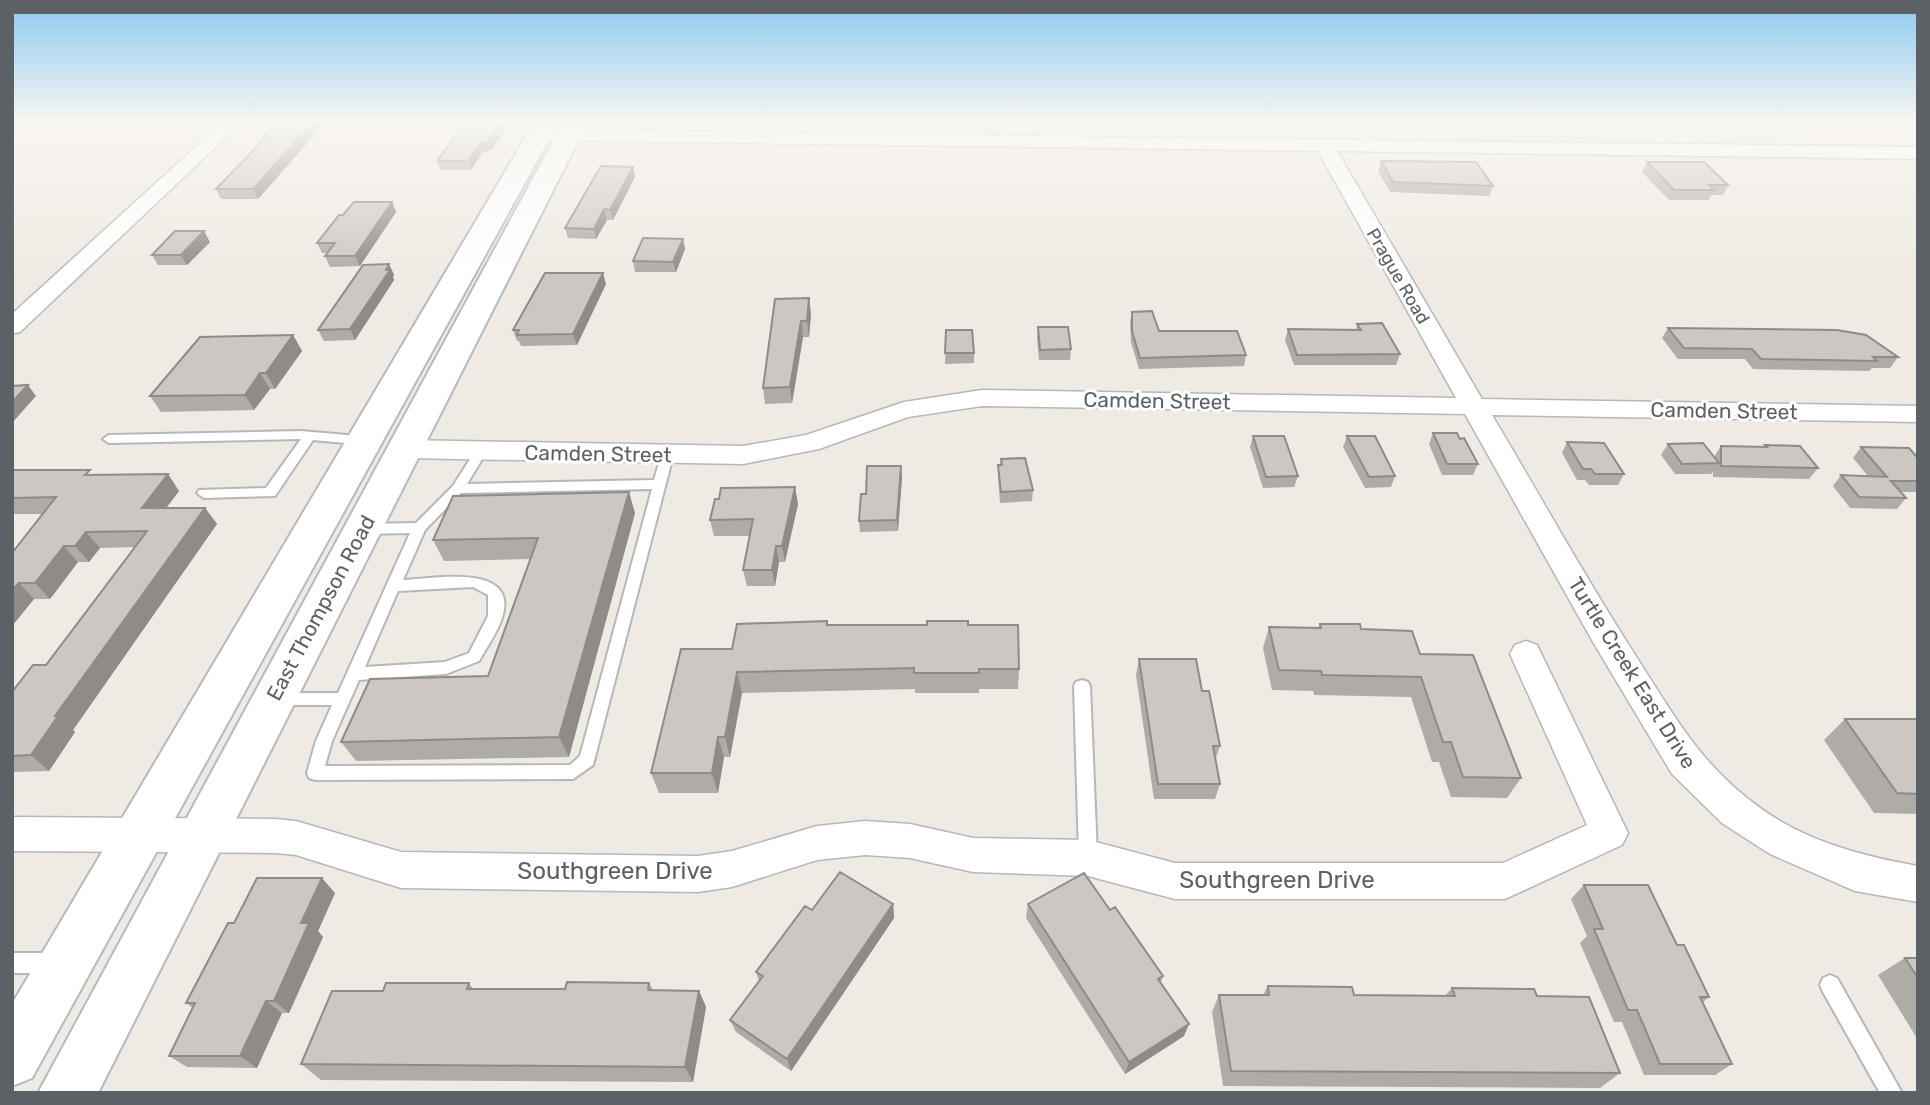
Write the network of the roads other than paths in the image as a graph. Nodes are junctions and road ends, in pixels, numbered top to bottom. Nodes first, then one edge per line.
1 (176, 175) edge
2 (532, 175) edge
3 (1341, 175) edge
4 (12, 327) edge
5 (1473, 407) junction
6 (1918, 414) edge
7 (309, 436) junction
8 (109, 439) dead end
9 (383, 447) junction
10 (481, 451) junction
11 (667, 456) junction
12 (659, 484) junction
13 (458, 489) junction
14 (204, 494) dead end
15 (419, 528) junction
16 (362, 529) junction
17 (1547, 533) joint
18 (393, 586) junction
19 (1526, 654) dead end
20 (354, 674) junction
21 (1082, 686) dead end
22 (274, 699) junction
23 (343, 699) junction
24 (12, 834) edge
25 (169, 835) junction
26 (1088, 858) junction
27 (1918, 884) edge
28 (66, 962) junction
29 (12, 963) edge
30 (1829, 985) dead end
31 (12, 1058) edge
32 (67, 1093) edge
33 (1892, 1093) edge

1 - 4 street
2 - 9 main road, East Thompson Road
3 - 5 street, Prague Road
5 - 6 street, Camden Street
5 - 11 street, Camden Street
5 - 17 street, Prague Road
7 - 8 lane
7 - 9 lane
7 - 14 lane
9 - 10 street, Camden Street
9 - 16 main road, East Thompson Road
9 - 25 main road, East Thompson Road
10 - 11 street, Camden Street
10 - 13 lane
11 - 12 lane
12 - 13 lane
12 - 23 lane
13 - 15 lane
15 - 16 lane
15 - 18 lane
16 - 22 main road, East Thompson Road
17 - 27 street, Turtle Creek East Drive
18 - 20 lane
18 - 20 lane
19 - 26 street, Southgreen Drive
20 - 23 lane
21 - 26 lane
22 - 23 lane
22 - 25 main road, East Thompson Road
24 - 25 street, Southgreen Drive
25 - 26 street, Southgreen Drive
25 - 28 main road, East Thompson Road
25 - 32 main road, East Thompson Road
28 - 29 lane
28 - 31 main road, East Thompson Road
30 - 33 lane

